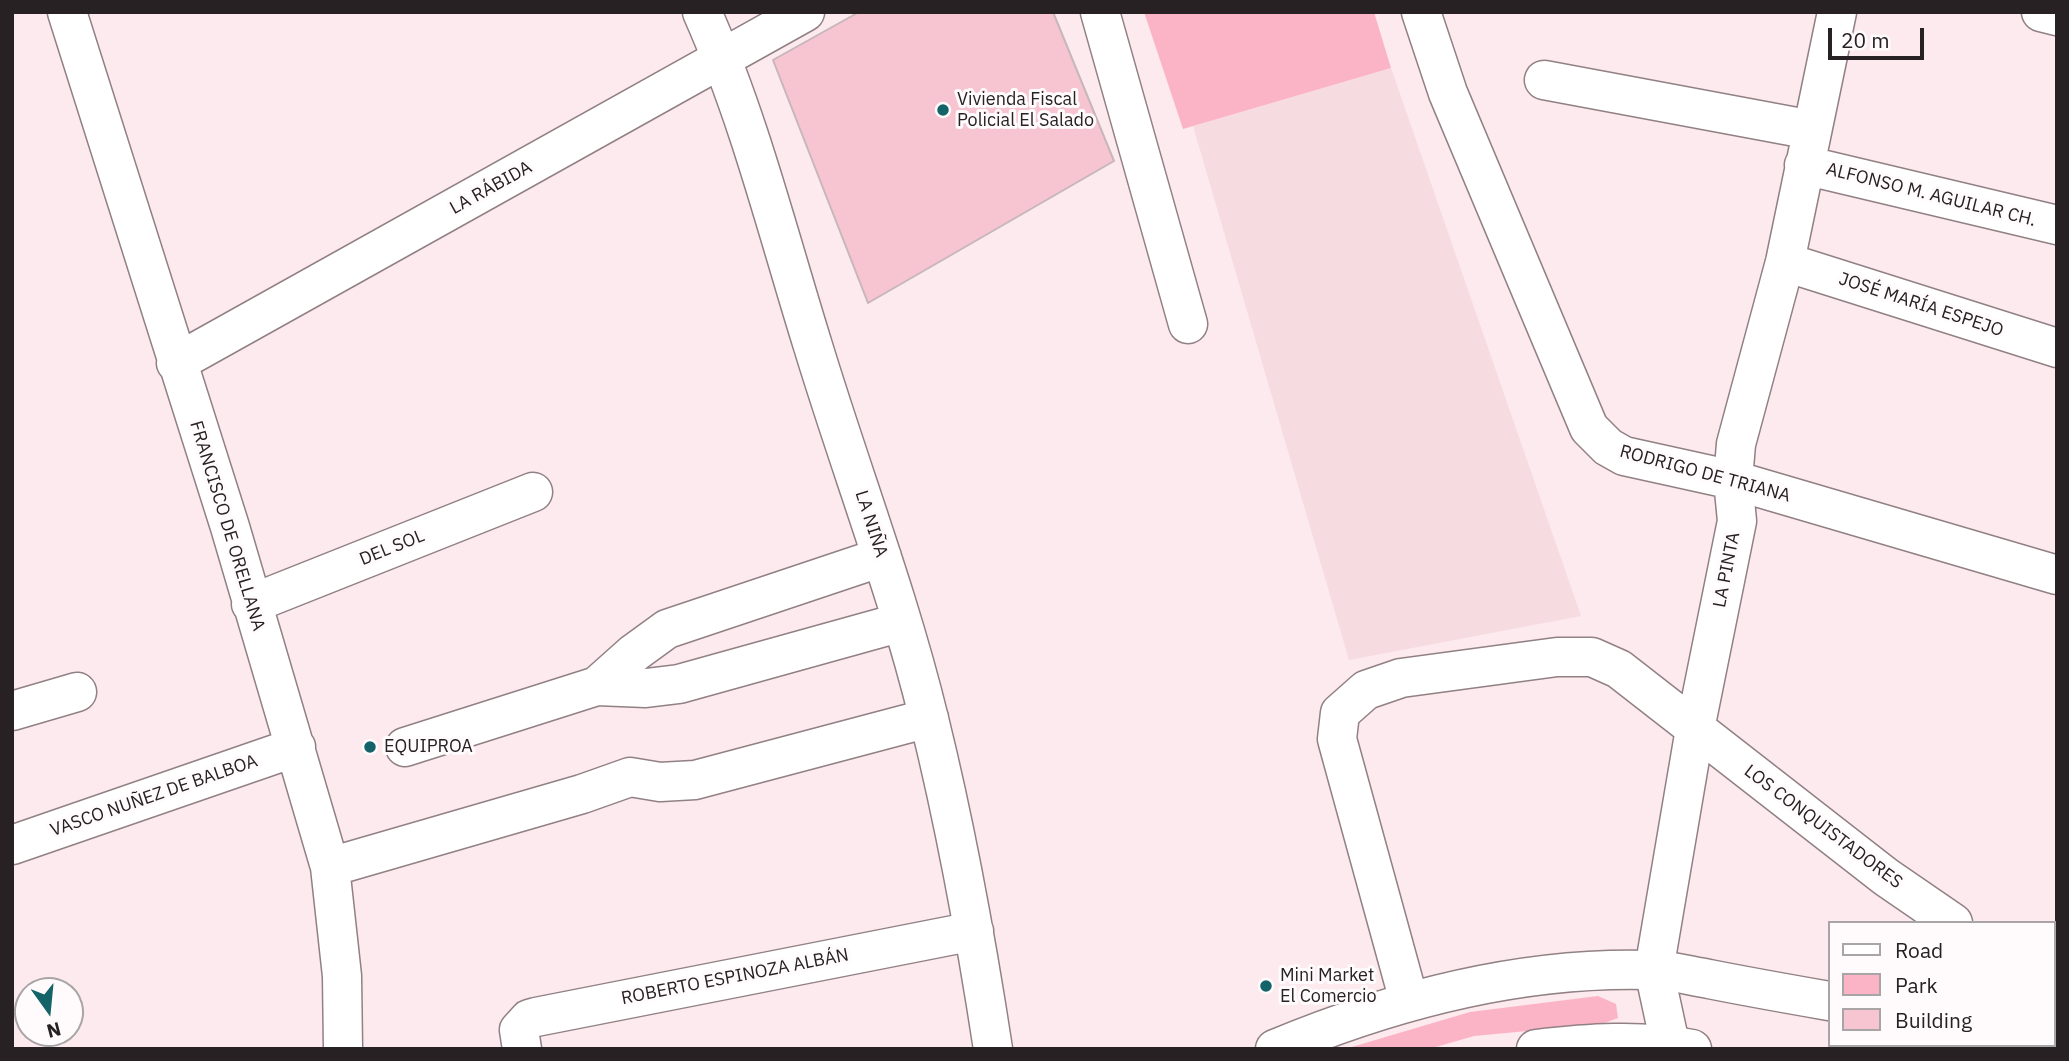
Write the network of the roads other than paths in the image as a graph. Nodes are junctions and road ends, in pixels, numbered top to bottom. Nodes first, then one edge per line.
1 (67, 12) edge
2 (702, 12) edge
3 (805, 12) edge
4 (1100, 12) edge
5 (1420, 12) edge
6 (1837, 12) edge
7 (2041, 12) edge
8 (2057, 16) edge
9 (723, 60) junction
10 (1545, 80) dead end
11 (1808, 147) junction
12 (2057, 225) edge
13 (1785, 262) junction
14 (1188, 324) dead end
15 (2057, 348) edge
16 (176, 363) junction
17 (1734, 480) junction
18 (533, 492) dead end
19 (882, 557) junction
20 (2057, 575) edge
21 (251, 604) junction
22 (902, 622) junction
23 (597, 686) junction
24 (77, 692) dead end
25 (12, 711) edge
26 (929, 718) junction
27 (1695, 729) junction
28 (296, 747) junction
29 (405, 747) dead end
30 (12, 845) edge
31 (330, 867) junction
32 (1950, 921) edge
33 (974, 931) junction
34 (1654, 970) junction
35 (1409, 1001) junction
36 (1828, 1001) edge
37 (1677, 1047) edge
38 (343, 1049) edge
39 (522, 1049) edge
40 (993, 1049) edge
41 (1275, 1049) edge
42 (1536, 1049) edge

1 - 16 street, FRANCISCO DE ORELLANA
2 - 9 street, LA NIÑA
3 - 9 street, LA RÁBIDA
4 - 14 street
5 - 17 street, RODRIGO DE TRIANA
6 - 11 street, LA PINTA
7 - 8 street
9 - 16 street, LA RÁBIDA
9 - 19 street, LA NIÑA
10 - 11 street, ALFONSO M. AGUILAR CH.
11 - 12 street, ALFONSO M. AGUILAR CH.
11 - 13 street, LA PINTA
13 - 15 street, JOSÉ MARÍA ESPEJO
13 - 17 street, LA PINTA
16 - 21 street, FRANCISCO DE ORELLANA
17 - 20 street, RODRIGO DE TRIANA
17 - 27 street, LA PINTA
18 - 21 street, DEL SOL
19 - 22 street, LA NIÑA
19 - 23 street
21 - 28 street, FRANCISCO DE ORELLANA
22 - 23 street
22 - 26 street, LA NIÑA
23 - 29 street
24 - 25 street
26 - 31 street
26 - 33 street, LA NIÑA
27 - 32 street, LOS CONQUISTADORES
27 - 34 street, LA PINTA
27 - 35 street, LOS CONQUISTADORES
28 - 30 street, VASCO NUÑEZ DE BALBOA
28 - 31 street, FRANCISCO DE ORELLANA
31 - 38 street, FRANCISCO DE ORELLANA
33 - 39 street, ROBERTO ESPINOZA ALBÁN
33 - 40 street, LA NIÑA
34 - 35 street
34 - 36 street
34 - 37 street, LA PINTA
35 - 41 street
37 - 42 street

